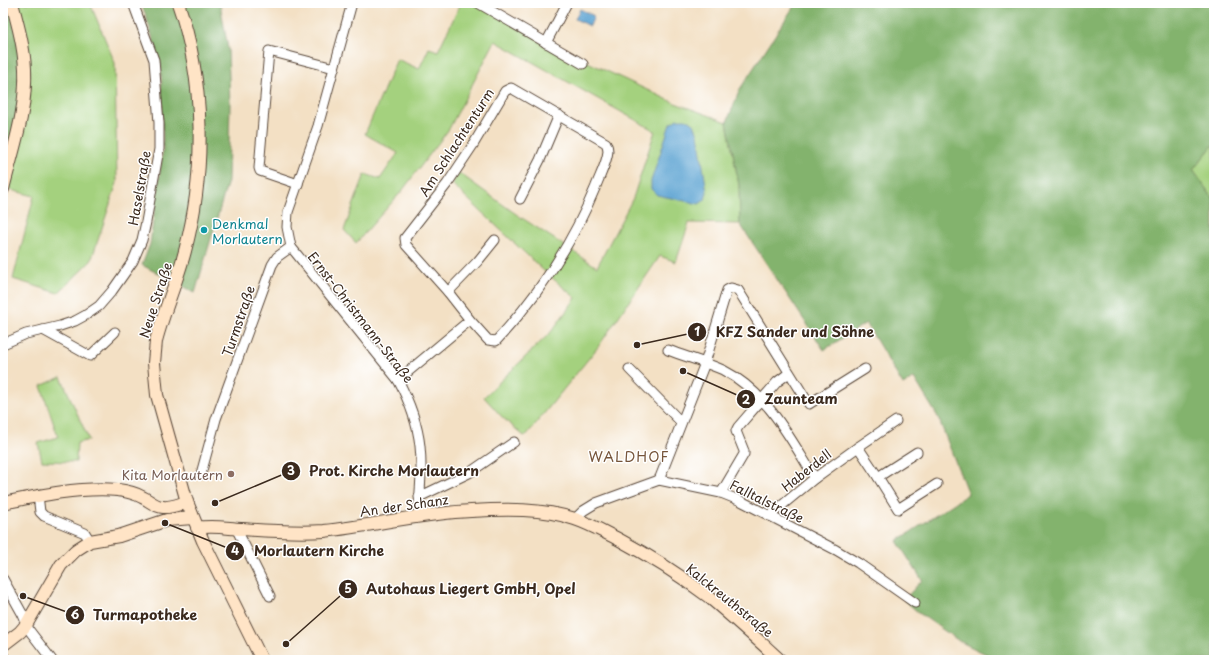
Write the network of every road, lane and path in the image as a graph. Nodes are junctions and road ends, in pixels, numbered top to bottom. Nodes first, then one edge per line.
1 (12, 3) edge
2 (133, 3) edge
3 (178, 3) edge
4 (352, 3) edge
5 (478, 3) edge
6 (566, 3) edge
7 (546, 42) junction
8 (583, 64) dead end
9 (334, 68) junction
10 (559, 115) junction
11 (298, 184) junction
12 (3, 189) edge
13 (520, 199) dead end
14 (495, 240) dead end
15 (291, 247) junction
16 (448, 292) junction
17 (470, 320) junction
18 (43, 330) junction
19 (115, 332) dead end
20 (3, 344) edge
21 (668, 350) dead end
22 (705, 363) junction
23 (628, 369) dead end
24 (865, 369) dead end
25 (789, 373) junction
26 (398, 380) junction
27 (762, 400) junction
28 (896, 421) dead end
29 (681, 422) junction
30 (514, 442) dead end
31 (858, 447) junction
32 (917, 452) dead end
33 (201, 474) dead end
34 (878, 477) junction
35 (815, 478) junction
36 (659, 480) junction
37 (937, 484) dead end
38 (721, 493) junction
39 (38, 495) junction
40 (419, 497) junction
41 (187, 502) junction
42 (3, 503) edge
43 (166, 508) junction
44 (418, 516) junction
45 (769, 516) junction
46 (575, 519) junction
47 (167, 520) junction
48 (195, 523) junction
49 (236, 528) junction
50 (90, 541) junction
51 (3, 579) edge
52 (270, 596) dead end
53 (915, 603) dead end
54 (26, 625) junction
55 (3, 645) edge
56 (3, 655) edge
57 (6, 660) edge
58 (52, 660) edge
59 (262, 660) edge
60 (780, 660) edge

1 - 12 street
2 - 18 street, Haselstraße
3 - 41 street, Neue Straße
4 - 9 street
5 - 7 street
6 - 7 street
7 - 8 street
9 - 11 street
9 - 11 street
10 - 13 street
10 - 16 street, Am Schlachtenturm
10 - 17 street, Am Schlachtenturm
11 - 15 street
14 - 16 street
15 - 26 street, Ernst-Christmann-Straße
15 - 33 street, Turmstraße
16 - 17 street, Am Schlachtenturm
17 - 26 street
18 - 19 street
18 - 20 street, Haselstraße
21 - 22 street
22 - 25 street
22 - 27 street
22 - 29 street
23 - 29 street
24 - 25 street
25 - 27 street
26 - 40 street, Ernst-Christmann-Straße
27 - 35 street
27 - 38 street
28 - 31 street, Haberdell
29 - 36 street
30 - 40 street
31 - 34 street
31 - 35 street, Haberdell
32 - 34 street
34 - 37 street
35 - 45 street, Haberdell
36 - 38 street, Falltalstraße
36 - 46 street
38 - 45 street, Falltalstraße
39 - 42 street
39 - 43 street
39 - 50 street
40 - 44 street, Ernst-Christmann-Straße
41 - 43 street
41 - 48 street, Neue Straße
43 - 47 street
44 - 46 street, An der Schanz
44 - 49 street, An der Schanz
45 - 53 street, Falltalstraße
46 - 60 street, Kalckreuthstraße
47 - 48 street, An der Schanz
47 - 50 street, An der Schanz
48 - 49 street, An der Schanz
48 - 59 street, Neue Straße
49 - 52 street
50 - 54 street
51 - 54 street
54 - 55 street
54 - 58 street
56 - 57 street

